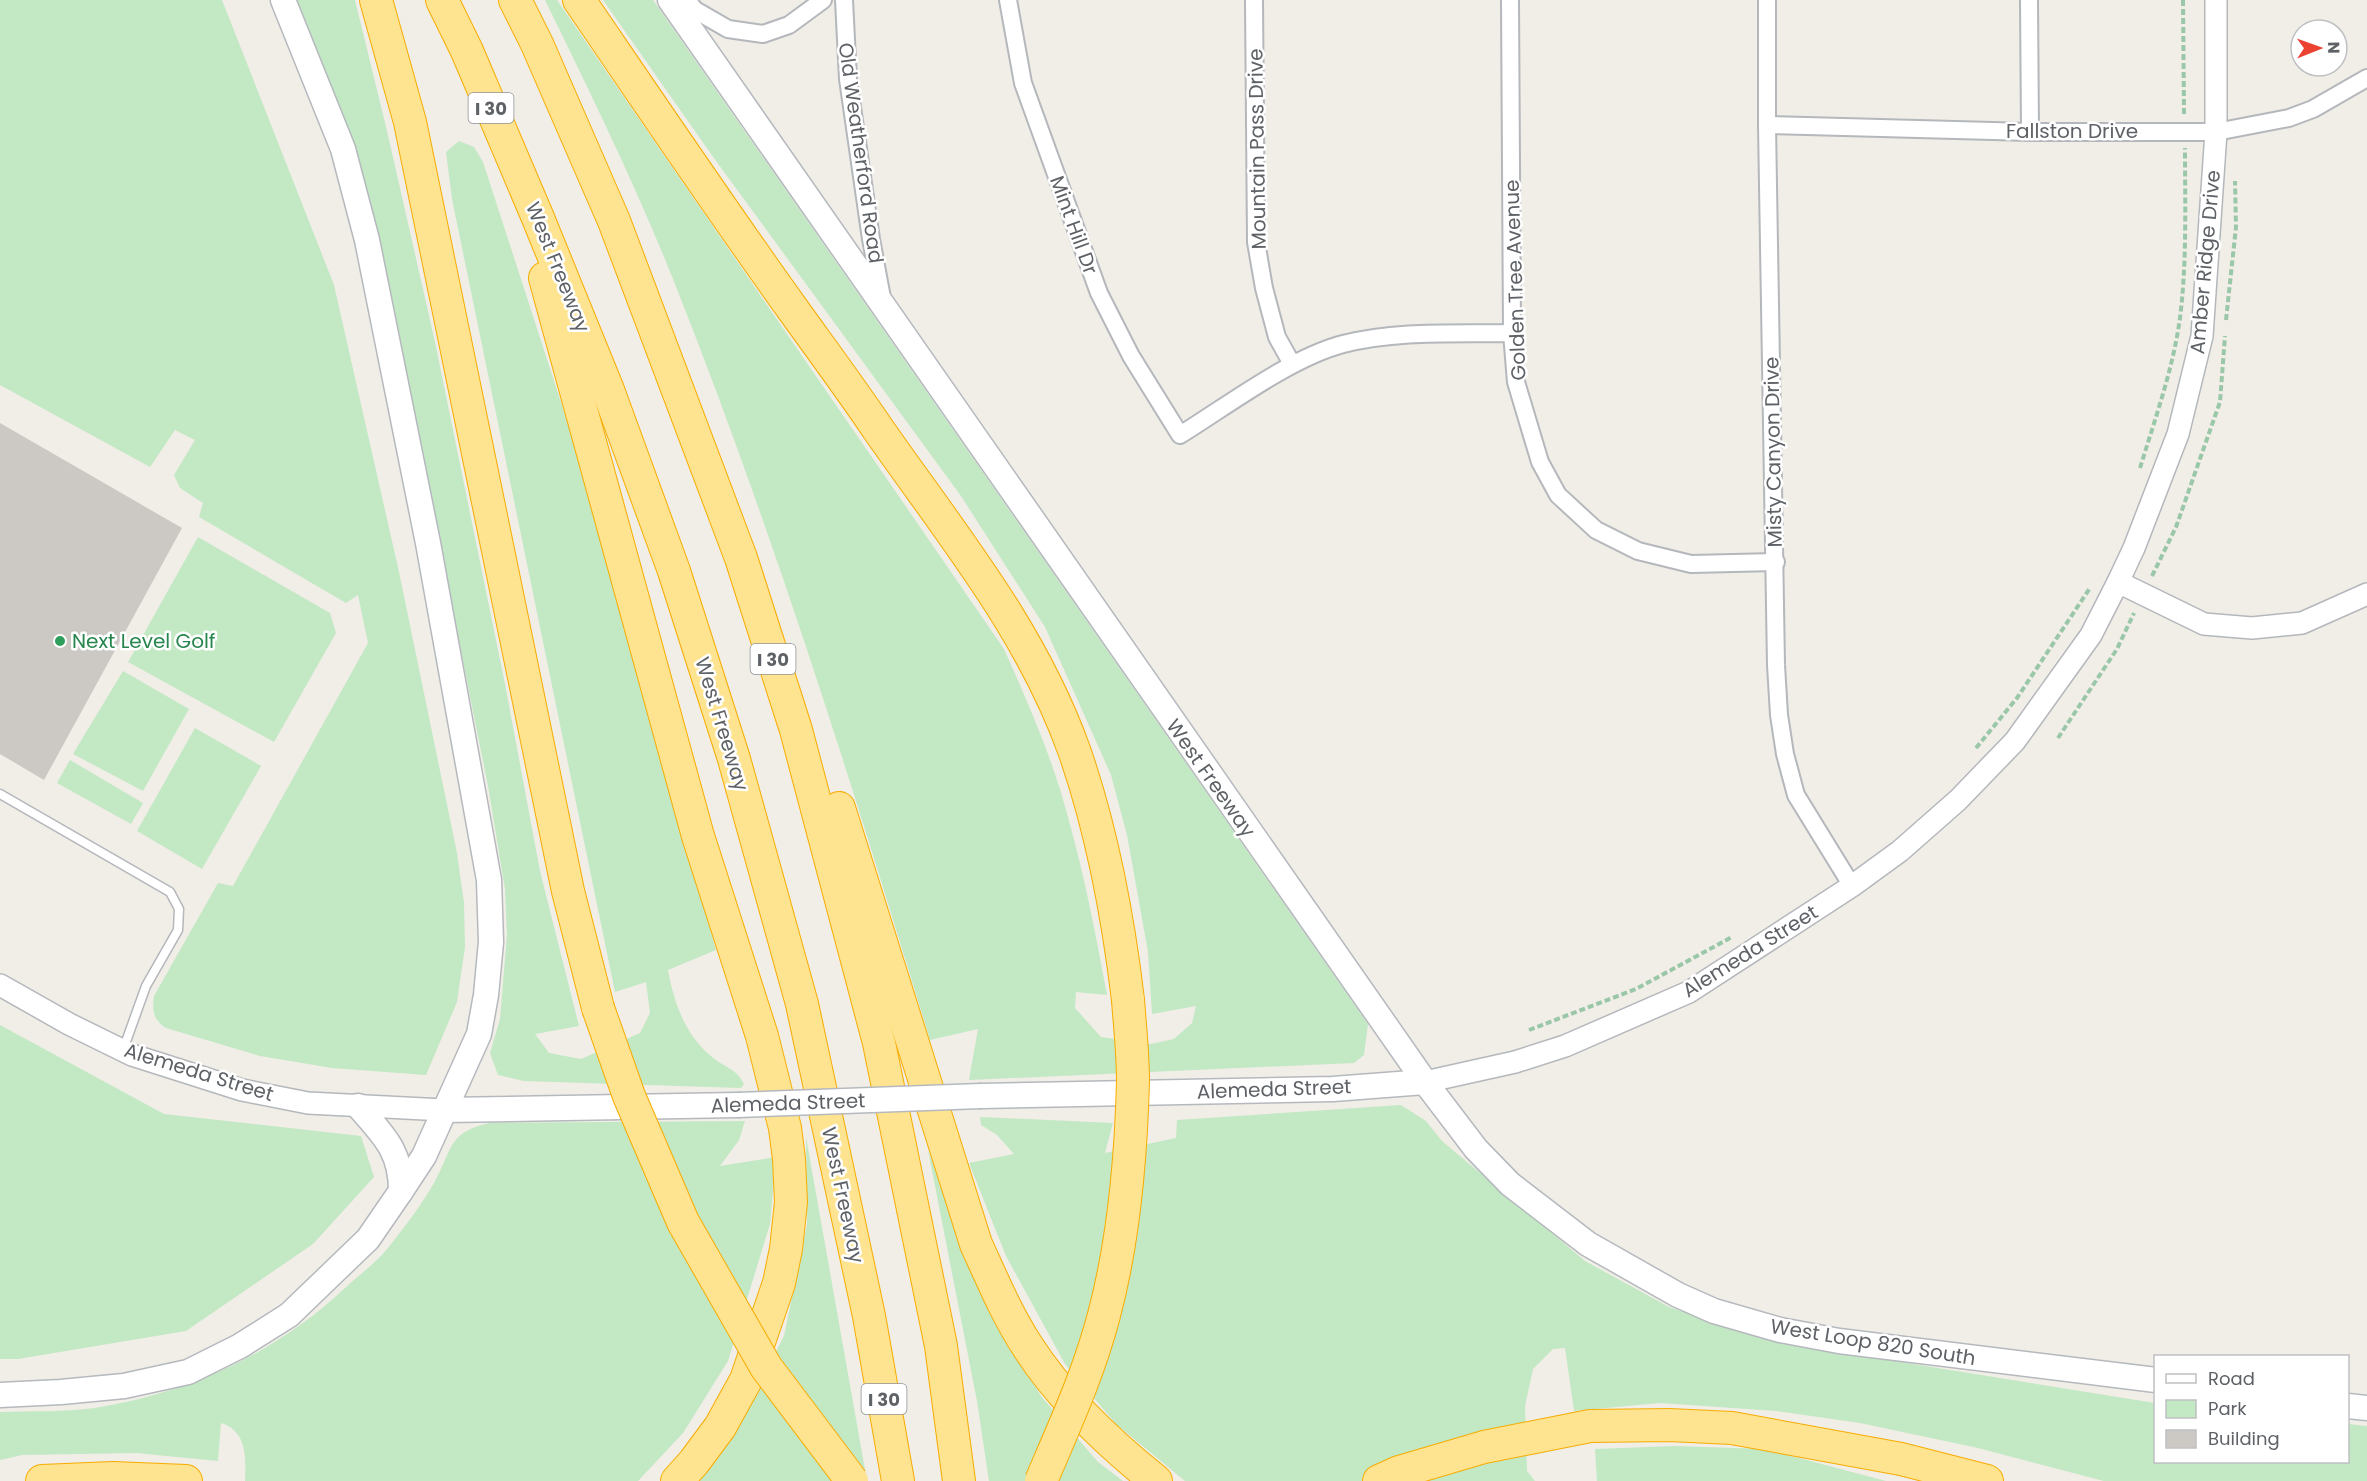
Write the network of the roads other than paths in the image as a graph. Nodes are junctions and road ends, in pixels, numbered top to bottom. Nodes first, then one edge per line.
1 (283, 0) edge
2 (376, 0) edge
3 (442, 0) edge
4 (515, 0) edge
5 (579, 0) edge
6 (670, 0) edge
7 (687, 0) edge
8 (823, 0) edge
9 (844, 0) edge
10 (1008, 0) edge
11 (1254, 0) edge
12 (1510, 0) edge
13 (1767, 0) edge
14 (2029, 0) edge
15 (2216, 0) edge
16 (2367, 78) edge
17 (1767, 125) junction
18 (2030, 132) junction
19 (2216, 132) junction
20 (538, 218) junction
21 (884, 304) junction
22 (1512, 333) junction
23 (1292, 364) junction
24 (1776, 562) junction
25 (2118, 582) junction
26 (2367, 594) edge
27 (796, 730) junction
28 (0, 794) edge
29 (1852, 886) junction
30 (0, 985) edge
31 (123, 1050) junction
32 (1425, 1082) junction
33 (358, 1106) junction
34 (444, 1110) junction
35 (401, 1191) junction
36 (2154, 1380) edge
37 (0, 1395) edge
38 (2349, 1406) edge
39 (2367, 1408) edge
40 (42, 1481) edge
41 (186, 1481) edge
42 (677, 1481) edge
43 (852, 1481) edge
44 (898, 1481) edge
45 (959, 1481) edge
46 (1041, 1481) edge
47 (1156, 1481) edge
48 (1379, 1481) edge
49 (1988, 1481) edge

1 - 34 main road
2 - 43 highway, bridge
3 - 20 highway, West Freeway / I 30
4 - 27 highway, I 30
5 - 46 highway, bridge
6 - 21 main road, West Freeway
7 - 8 street
9 - 21 street, Old Weatherford Road
10 - 23 street, Mint Hill Dr
11 - 23 street, Mountain Pass Drive
12 - 22 street, Golden Tree Avenue
13 - 17 street, Misty Canyon Drive
14 - 18 street
15 - 19 street, Amber Ridge Drive
16 - 19 street, Fallston Drive
17 - 18 street, Fallston Drive
17 - 24 street, Misty Canyon Drive
18 - 19 street, Fallston Drive
19 - 25 street, Amber Ridge Drive
20 - 42 highway
20 - 44 highway, West Freeway / I 30
21 - 32 main road, West Freeway
22 - 23 street
22 - 24 street, Golden Tree Avenue
24 - 29 street, Misty Canyon Drive
25 - 26 street
25 - 29 street, Alemeda Street
27 - 45 highway, I 30
27 - 47 highway
28 - 31 lane
29 - 32 street, Alemeda Street
30 - 31 street, Alemeda Street
31 - 33 street, Alemeda Street
32 - 34 main road, Alemeda Street, bridge
32 - 36 main road, West Loop 820 South
33 - 34 street, Alemeda Street
33 - 35 main road
34 - 35 main road
35 - 37 main road
38 - 39 main road
40 - 41 highway
48 - 49 highway

